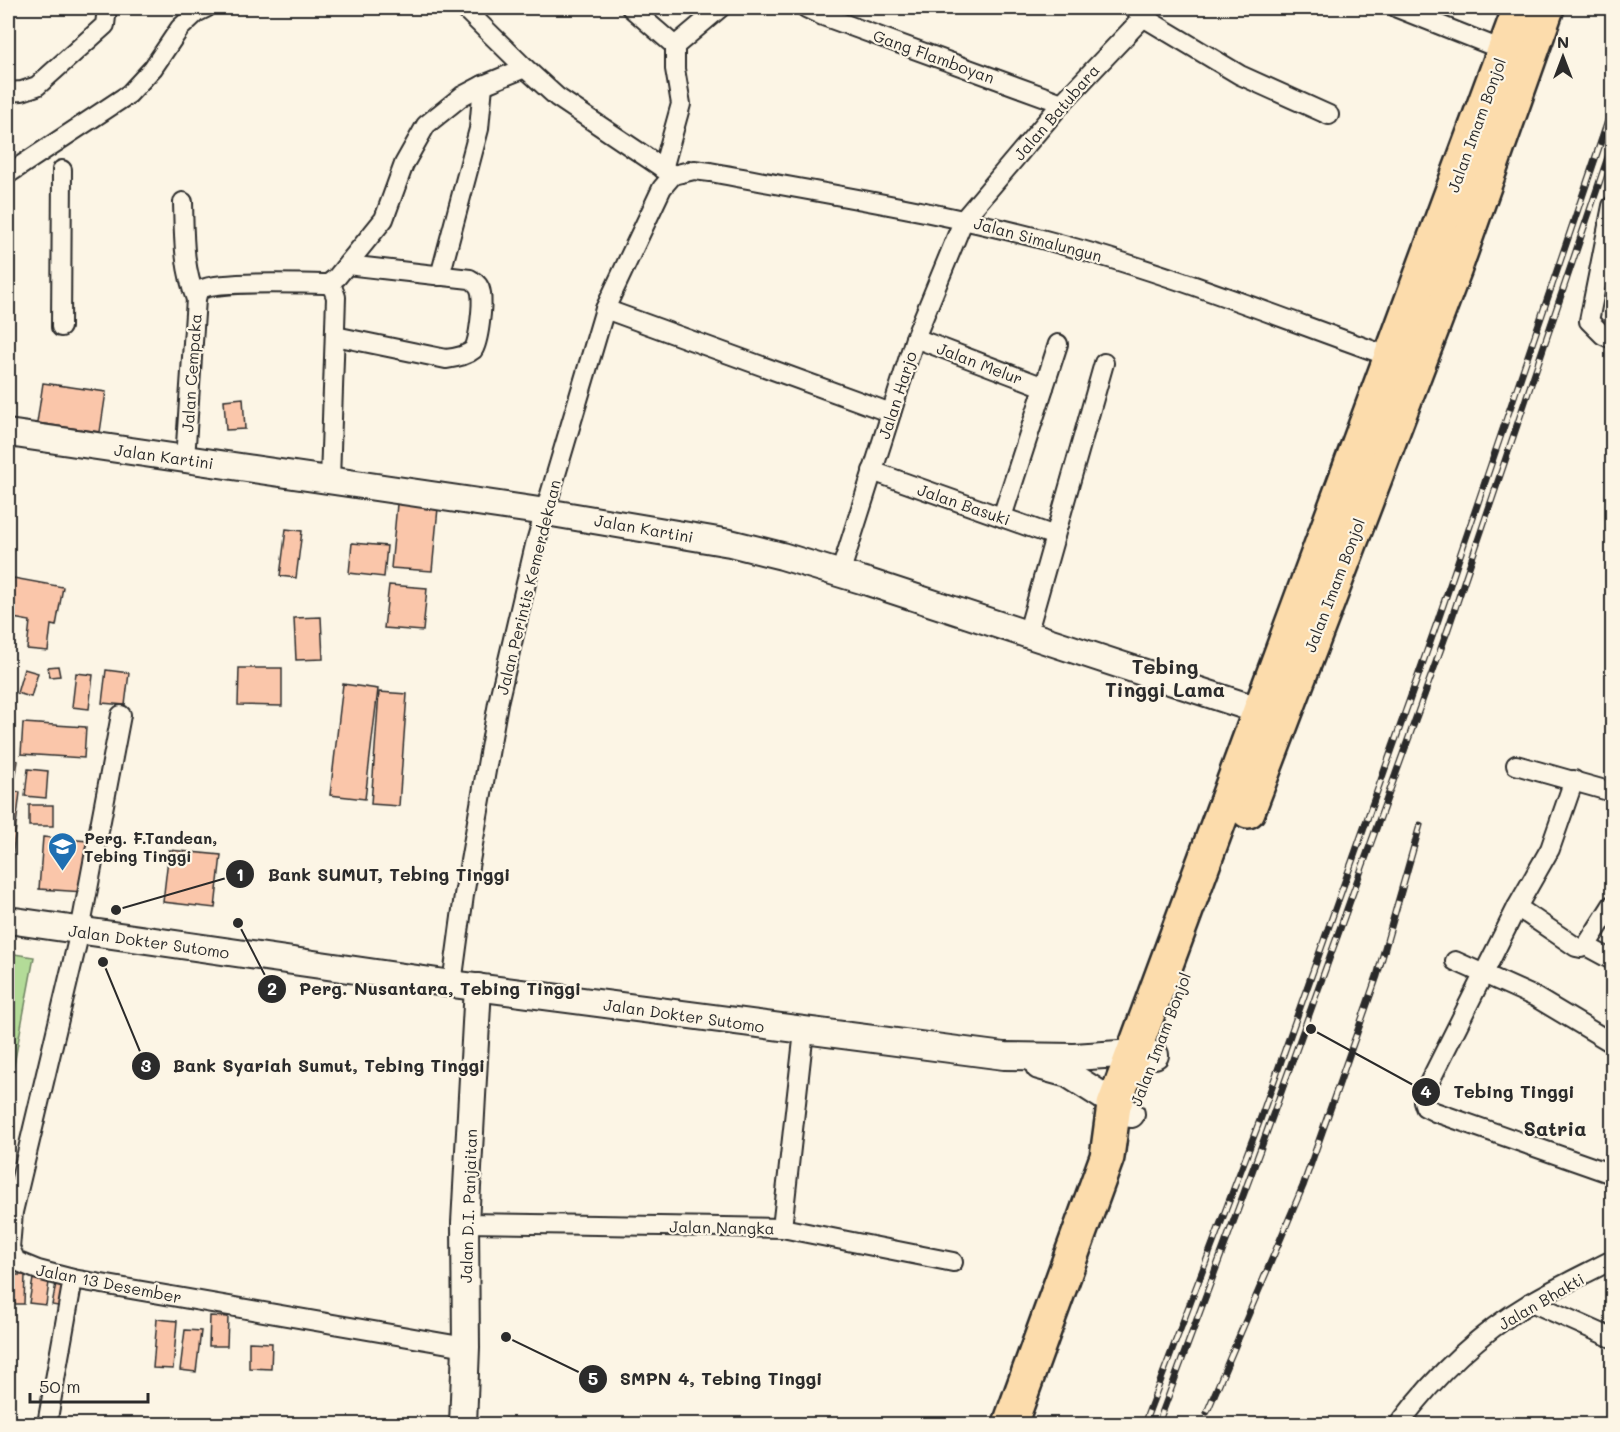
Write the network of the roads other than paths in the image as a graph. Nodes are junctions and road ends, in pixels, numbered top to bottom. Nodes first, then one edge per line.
1 (107, 8) edge
2 (206, 8) edge
3 (464, 8) edge
4 (631, 8) edge
5 (720, 8) edge
6 (806, 8) edge
7 (1397, 8) edge
8 (1520, 8) edge
9 (1547, 8) edge
10 (1143, 11) edge
11 (675, 46) junction
12 (1503, 51) junction
13 (525, 68) junction
14 (483, 85) junction
15 (8, 92) edge
16 (1062, 103) junction
17 (1329, 115) dead end
18 (62, 170) dead end
19 (668, 172) junction
20 (8, 174) edge
21 (183, 202) dead end
22 (1612, 206) edge
23 (964, 219) junction
24 (347, 265) junction
25 (440, 276) junction
26 (328, 284) junction
27 (196, 299) junction
28 (605, 309) junction
29 (61, 327) dead end
30 (335, 336) junction
31 (915, 338) junction
32 (1612, 339) edge
33 (1058, 344) dead end
34 (1391, 357) junction
35 (1104, 363) dead end
36 (1044, 387) junction
37 (891, 413) junction
38 (8, 433) edge
39 (185, 459) junction
40 (872, 471) junction
41 (330, 480) junction
42 (546, 512) junction
43 (1002, 517) junction
44 (1055, 536) junction
45 (840, 574) junction
46 (1027, 635) junction
47 (121, 715) dead end
48 (1272, 715) junction
49 (1516, 765) dead end
50 (1574, 780) junction
51 (1612, 792) edge
52 (1612, 905) edge
53 (1517, 906) junction
54 (8, 920) edge
55 (80, 932) junction
56 (1586, 946) junction
57 (1612, 960) edge
58 (1455, 961) dead end
59 (1485, 974) junction
60 (452, 984) junction
61 (478, 987) junction
62 (804, 1031) junction
63 (1612, 1043) edge
64 (1145, 1054) junction
65 (1004, 1056) junction
66 (1123, 1109) junction
67 (16, 1166) edge
68 (1612, 1174) edge
69 (465, 1223) junction
70 (782, 1228) junction
71 (1612, 1260) edge
72 (953, 1262) dead end
73 (73, 1279) junction
74 (1532, 1302) junction
75 (1612, 1338) edge
76 (466, 1347) junction
77 (463, 1424) edge
78 (46, 1425) edge
79 (1010, 1425) edge
80 (1399, 1425) edge

1 - 15 street
2 - 20 street
3 - 13 street
4 - 11 street
5 - 11 street
6 - 16 street, Gang Flamboyan
7 - 12 street
8 - 12 highway, Jalan Imam Bonjol
9 - 48 highway, Jalan Imam Bonjol
10 - 16 street, Jalan Batubara
10 - 17 street
11 - 19 street
12 - 34 highway, Jalan Imam Bonjol
13 - 14 street
13 - 19 street
14 - 24 street
14 - 25 street
16 - 23 street, Jalan Batubara
18 - 29 street
19 - 23 street, Jalan Simalungun
19 - 28 street, Jalan Perintis Kemerdekaan
21 - 27 street
22 - 32 street
23 - 31 street, Jalan Harjo
23 - 34 street, Jalan Simalungun
24 - 25 street
24 - 26 street
25 - 30 street
26 - 27 street, Jalan Cempaka
26 - 30 street
27 - 39 street, Jalan Cempaka
28 - 37 street
28 - 42 street, Jalan Perintis Kemerdekaan
30 - 41 street
31 - 36 street, Jalan Melur
31 - 37 street, Jalan Harjo
33 - 36 street
34 - 48 highway, Jalan Imam Bonjol
35 - 44 street
36 - 43 street
37 - 40 street, Jalan Harjo
38 - 39 street, Jalan Kartini
39 - 41 street, Jalan Kartini
40 - 43 street, Jalan Basuki
40 - 45 street, Jalan Harjo
41 - 42 street, Jalan Kartini
42 - 45 street, Jalan Kartini
42 - 60 street, Jalan Perintis Kemerdekaan
43 - 44 street, Jalan Basuki
44 - 46 street
45 - 46 street, Jalan Kartini
46 - 48 street, Jalan Kartini
47 - 55 street, Jalan 13 Desember
48 - 64 highway, Jalan Imam Bonjol
49 - 50 street
50 - 51 street
50 - 53 street
52 - 56 street
53 - 56 street
53 - 59 street
54 - 55 street, Jalan Dokter Sutomo
55 - 60 street, Jalan Dokter Sutomo
55 - 67 street, Jalan 13 Desember
56 - 57 street
58 - 59 street
59 - 63 street
59 - 68 street
60 - 61 street, Jalan Dokter Sutomo
61 - 62 street, Jalan Dokter Sutomo
61 - 69 street, Jalan D.I. Panjaitan
62 - 65 street, Jalan Dokter Sutomo
62 - 70 street, Jalan Nangka
64 - 65 street, Jalan Dokter Sutomo
64 - 66 highway, Jalan Imam Bonjol
65 - 66 street, Jalan Dokter Sutomo
66 - 79 highway, Jalan Imam Bonjol
67 - 73 street, Jalan 13 Desember
69 - 70 street, Jalan Nangka
69 - 76 street, Jalan D.I. Panjaitan
70 - 72 street
71 - 74 street, Jalan Bhakti
73 - 76 street, Jalan 13 Desember
73 - 78 street
74 - 75 street
74 - 80 street, Jalan Bhakti
76 - 77 street, Jalan D.I. Panjaitan

